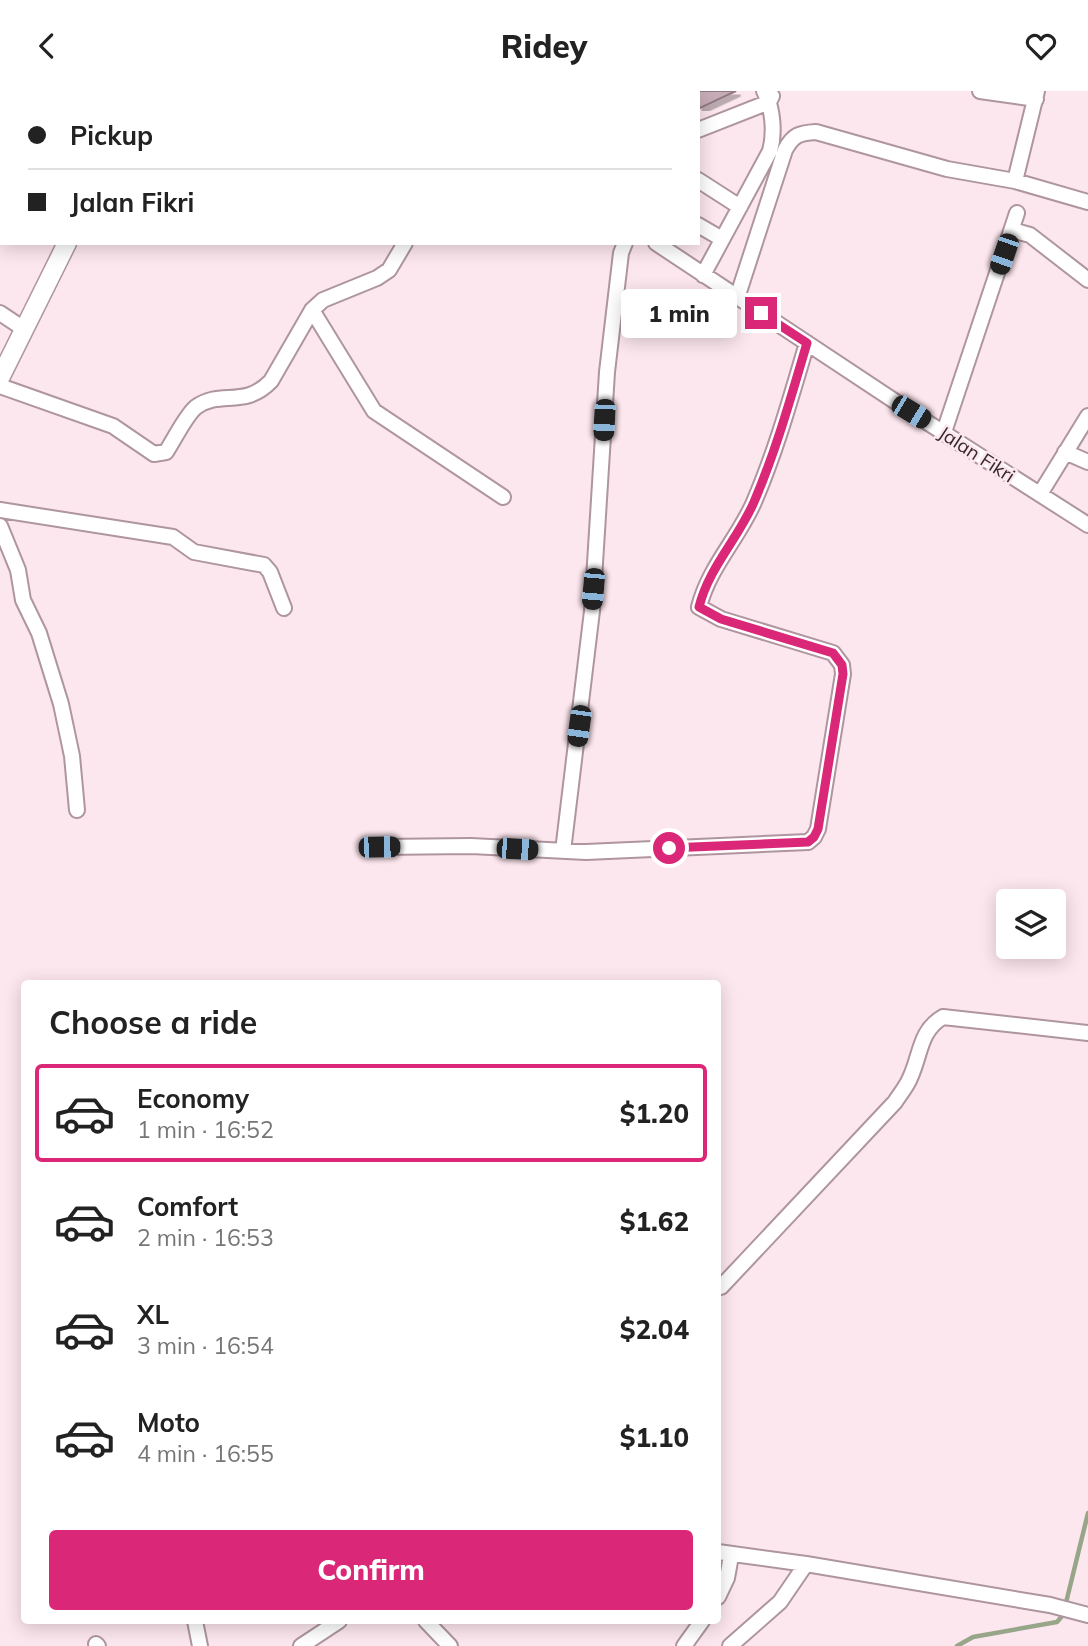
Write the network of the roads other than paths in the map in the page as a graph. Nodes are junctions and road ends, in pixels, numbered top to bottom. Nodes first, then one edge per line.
1 (980, 91) edge
2 (769, 95) edge
3 (1037, 95) edge
4 (700, 129) edge
5 (700, 181) edge
6 (1015, 181) junction
7 (1088, 201) edge
8 (740, 207) junction
9 (1017, 213) dead end
10 (700, 226) edge
11 (1012, 230) junction
12 (722, 239) junction
13 (66, 245) edge
14 (404, 245) edge
15 (624, 245) edge
16 (659, 245) edge
17 (703, 275) junction
18 (1088, 281) edge
19 (737, 298) junction
20 (312, 310) junction
21 (0, 313) edge
22 (24, 329) junction
23 (807, 343) junction
24 (0, 378) edge
25 (0, 386) edge
26 (1088, 416) edge
27 (944, 432) junction
28 (1065, 452) junction
29 (1088, 462) edge
30 (1040, 494) junction
31 (503, 497) dead end
32 (0, 510) edge
33 (1088, 525) edge
34 (0, 526) edge
35 (284, 608) dead end
36 (77, 810) dead end
37 (379, 847) dead end
38 (563, 851) junction
39 (1088, 1033) edge
40 (721, 1287) dead end
41 (724, 1554) edge
42 (806, 1564) junction
43 (721, 1591) edge
44 (1082, 1612) edge
45 (196, 1624) edge
46 (334, 1624) edge
47 (429, 1624) edge
48 (700, 1624) edge
49 (200, 1646) edge
50 (301, 1646) edge
51 (450, 1646) edge
52 (684, 1646) edge
53 (730, 1646) edge

1 - 3 street
2 - 4 street
2 - 8 street
3 - 6 street
5 - 8 street
6 - 7 street
6 - 19 street
8 - 12 street
9 - 11 street
10 - 12 street
11 - 18 street
11 - 27 street
12 - 17 street
13 - 22 main road
14 - 20 street
15 - 38 street
16 - 17 street, Jalan Fikri
17 - 19 street, Jalan Fikri
19 - 23 street, Jalan Fikri
20 - 25 street
20 - 31 street
21 - 22 street
22 - 24 main road
23 - 27 street, Jalan Fikri
23 - 38 street
26 - 28 street
27 - 30 street, Jalan Fikri
28 - 29 street
28 - 30 street
30 - 33 street, Jalan Fikri
32 - 35 street
34 - 36 street
37 - 38 street
39 - 40 street
41 - 42 street
41 - 43 street
42 - 44 street
42 - 53 street
45 - 49 street
46 - 50 street
47 - 51 street
48 - 52 street

